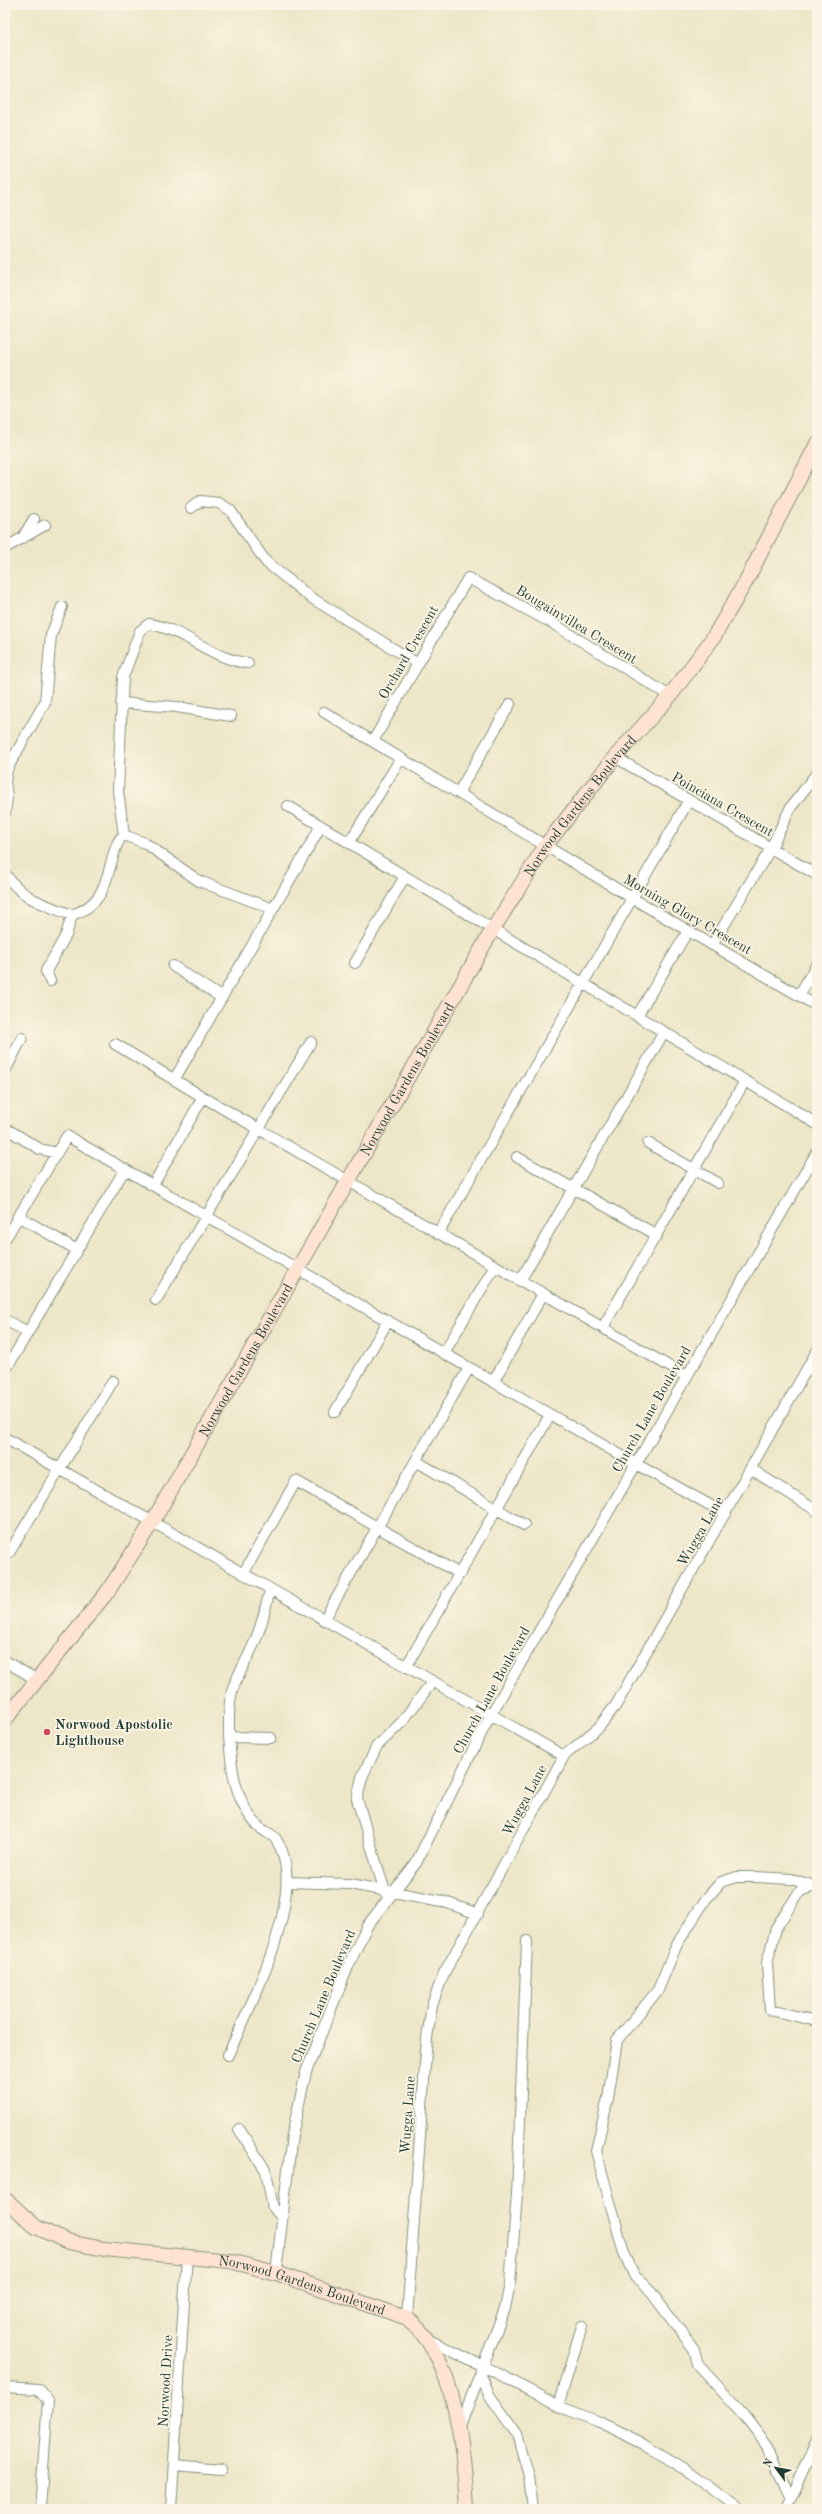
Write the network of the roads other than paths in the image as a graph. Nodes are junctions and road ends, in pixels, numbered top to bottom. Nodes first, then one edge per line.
1 (817, 444) edge
2 (192, 508) dead end
3 (34, 519) dead end
4 (45, 525) dead end
5 (21, 540) junction
6 (5, 548) edge
7 (468, 578) joint
8 (62, 607) dead end
9 (248, 663) dead end
10 (418, 664) junction
11 (670, 696) junction
12 (121, 703) junction
13 (510, 704) dead end
14 (324, 712) dead end
15 (231, 716) dead end
16 (373, 741) junction
17 (615, 757) junction
18 (401, 758) junction
19 (817, 773) edge
20 (5, 782) edge
21 (458, 793) junction
22 (689, 800) junction
23 (288, 806) dead end
24 (5, 812) edge
25 (321, 826) junction
26 (124, 835) junction
27 (349, 843) junction
28 (546, 845) junction
29 (771, 848) junction
30 (5, 874) edge
31 (817, 875) edge
32 (405, 876) junction
33 (632, 898) junction
34 (273, 910) junction
35 (72, 915) junction
36 (493, 929) junction
37 (688, 931) junction
38 (712, 945) junction
39 (355, 963) dead end
40 (817, 964) edge
41 (173, 966) dead end
42 (50, 981) dead end
43 (583, 984) junction
44 (799, 995) junction
45 (222, 998) junction
46 (817, 1006) edge
47 (637, 1016) junction
48 (664, 1032) junction
49 (22, 1038) dead end
50 (311, 1042) dead end
51 (115, 1044) dead end
52 (5, 1070) edge
53 (174, 1080) junction
54 (745, 1081) junction
55 (203, 1097) junction
56 (817, 1124) edge
57 (5, 1128) edge
58 (259, 1129) junction
59 (648, 1144) dead end
60 (817, 1152) edge
61 (57, 1153) junction
62 (517, 1157) dead end
63 (125, 1169) junction
64 (693, 1170) junction
65 (348, 1182) junction
66 (718, 1183) dead end
67 (153, 1185) junction
68 (574, 1189) junction
69 (18, 1216) junction
70 (206, 1216) junction
71 (438, 1234) junction
72 (657, 1235) junction
73 (5, 1239) edge
74 (77, 1250) junction
75 (494, 1266) junction
76 (298, 1269) junction
77 (520, 1281) junction
78 (543, 1294) junction
79 (156, 1300) dead end
80 (5, 1320) edge
81 (388, 1321) junction
82 (603, 1327) junction
83 (28, 1332) junction
84 (817, 1351) edge
85 (444, 1353) junction
86 (469, 1368) junction
87 (5, 1371) edge
88 (686, 1376) junction
89 (113, 1381) dead end
90 (493, 1382) junction
91 (335, 1412) dead end
92 (550, 1415) junction
93 (5, 1438) edge
94 (416, 1461) junction
95 (636, 1464) junction
96 (751, 1469) junction
97 (61, 1470) junction
98 (497, 1509) junction
99 (817, 1511) edge
100 (726, 1514) junction
101 (153, 1521) junction
102 (524, 1525) dead end
103 (378, 1526) junction
104 (9, 1553) dead end
105 (243, 1574) junction
106 (460, 1574) junction
107 (270, 1590) junction
108 (324, 1620) junction
109 (5, 1661) edge
110 (406, 1667) junction
111 (37, 1680) junction
112 (432, 1682) junction
113 (490, 1716) junction
114 (5, 1720) edge
115 (229, 1737) junction
116 (271, 1738) dead end
117 (564, 1756) junction
118 (286, 1882) junction
119 (816, 1886) edge
120 (389, 1893) junction
121 (478, 1914) junction
122 (527, 1941) dead end
123 (817, 2021) edge
124 (228, 2055) dead end
125 (239, 2129) dead end
126 (5, 2199) edge
127 (282, 2217) junction
128 (187, 2255) junction
129 (276, 2273) junction
130 (407, 2318) junction
131 (582, 2326) dead end
132 (429, 2340) junction
133 (481, 2370) junction
134 (5, 2387) edge
135 (558, 2406) junction
136 (459, 2431) junction
137 (817, 2440) edge
138 (174, 2465) junction
139 (221, 2469) dead end
140 (789, 2497) junction
141 (40, 2509) edge
142 (171, 2509) edge
143 (467, 2509) edge
144 (533, 2509) edge
145 (739, 2509) edge
146 (785, 2509) edge

1 - 11 street, Norwood Gardens Boulevard
2 - 10 street
3 - 5 street
4 - 5 street
5 - 6 street
7 - 10 street, Orchard Crescent
7 - 11 street, Bougainvillea Crescent
8 - 20 street
9 - 12 street
10 - 16 street, Orchard Crescent
11 - 17 street, Norwood Gardens Boulevard
12 - 15 street
12 - 26 street
13 - 21 street
14 - 16 street, Morning Glory Crescent
16 - 18 street, Morning Glory Crescent
17 - 22 street, Poinciana Crescent
17 - 28 street, Norwood Gardens Boulevard
18 - 21 street, Morning Glory Crescent
18 - 27 street
19 - 29 street
20 - 24 street
21 - 28 street, Morning Glory Crescent
22 - 29 street, Poinciana Crescent
22 - 33 street
23 - 25 street
25 - 27 street
25 - 34 street
26 - 34 street
26 - 35 street
27 - 32 street
28 - 33 street, Morning Glory Crescent
28 - 36 street, Norwood Gardens Boulevard
29 - 31 street, Poinciana Crescent
29 - 38 street
30 - 35 street
32 - 36 street
32 - 39 street
33 - 37 street, Morning Glory Crescent
33 - 43 street
34 - 45 street
35 - 42 street
36 - 43 street
36 - 65 street, Norwood Gardens Boulevard
37 - 38 street, Morning Glory Crescent
37 - 47 street
38 - 44 street, Morning Glory Crescent
40 - 44 street
41 - 45 street
43 - 47 street
43 - 71 street
44 - 46 street, Morning Glory Crescent
45 - 53 street
47 - 48 street
48 - 54 street
48 - 68 street
49 - 52 street
50 - 58 street
51 - 53 street
53 - 55 street
54 - 56 street
54 - 64 street
55 - 58 street
55 - 67 street
57 - 61 street
58 - 65 street
58 - 70 street
59 - 64 street
60 - 88 street, Church Lane Boulevard
61 - 63 street
61 - 69 street
62 - 68 street
63 - 67 street
63 - 74 street
64 - 66 street
64 - 72 street
65 - 71 street
65 - 76 street, Norwood Gardens Boulevard
67 - 70 street
68 - 72 street
68 - 77 street
69 - 73 street
69 - 74 street
70 - 76 street
70 - 79 street
71 - 75 street
72 - 82 street
74 - 83 street
75 - 77 street
75 - 85 street
76 - 81 street
76 - 101 street, Norwood Gardens Boulevard
77 - 78 street
78 - 82 street
78 - 90 street
80 - 83 street
81 - 85 street
81 - 91 street
82 - 88 street
83 - 87 street
84 - 96 street, Wugga Lane
85 - 86 street
86 - 90 street
86 - 94 street
88 - 95 street, Church Lane Boulevard
89 - 97 street
90 - 92 street
92 - 95 street
92 - 98 street
93 - 97 street
94 - 98 street
94 - 103 street
95 - 100 street
95 - 113 street, Church Lane Boulevard
96 - 99 street
96 - 100 street, Wugga Lane
97 - 101 street
97 - 104 street
98 - 102 street
98 - 106 street
100 - 117 street, Wugga Lane
101 - 105 street
101 - 111 street, Norwood Gardens Boulevard
103 - 105 street
103 - 106 street
103 - 108 street
105 - 107 street
106 - 110 street
107 - 108 street
107 - 115 street
108 - 110 street
109 - 111 street
110 - 112 street
111 - 114 street, Norwood Gardens Boulevard
112 - 113 street
112 - 120 street
113 - 117 street
113 - 120 street, Church Lane Boulevard
115 - 116 street
115 - 118 street
117 - 121 street, Wugga Lane
118 - 120 street
118 - 124 street
119 - 123 street
119 - 140 street
120 - 121 street
120 - 127 street, Church Lane Boulevard
121 - 130 street, Wugga Lane
122 - 133 street
125 - 127 street
126 - 128 street, Norwood Gardens Boulevard
127 - 129 street, Church Lane Boulevard
128 - 129 street, Norwood Gardens Boulevard
128 - 138 street, Norwood Drive
129 - 130 street, Norwood Gardens Boulevard
130 - 132 street, Norwood Gardens Boulevard
131 - 135 street
132 - 133 street
132 - 136 street, Norwood Gardens Boulevard
133 - 135 street
133 - 136 street
133 - 144 street
134 - 141 street
135 - 145 street
136 - 143 street, Norwood Gardens Boulevard
137 - 140 street
138 - 139 street
138 - 142 street, Norwood Drive
140 - 146 street

